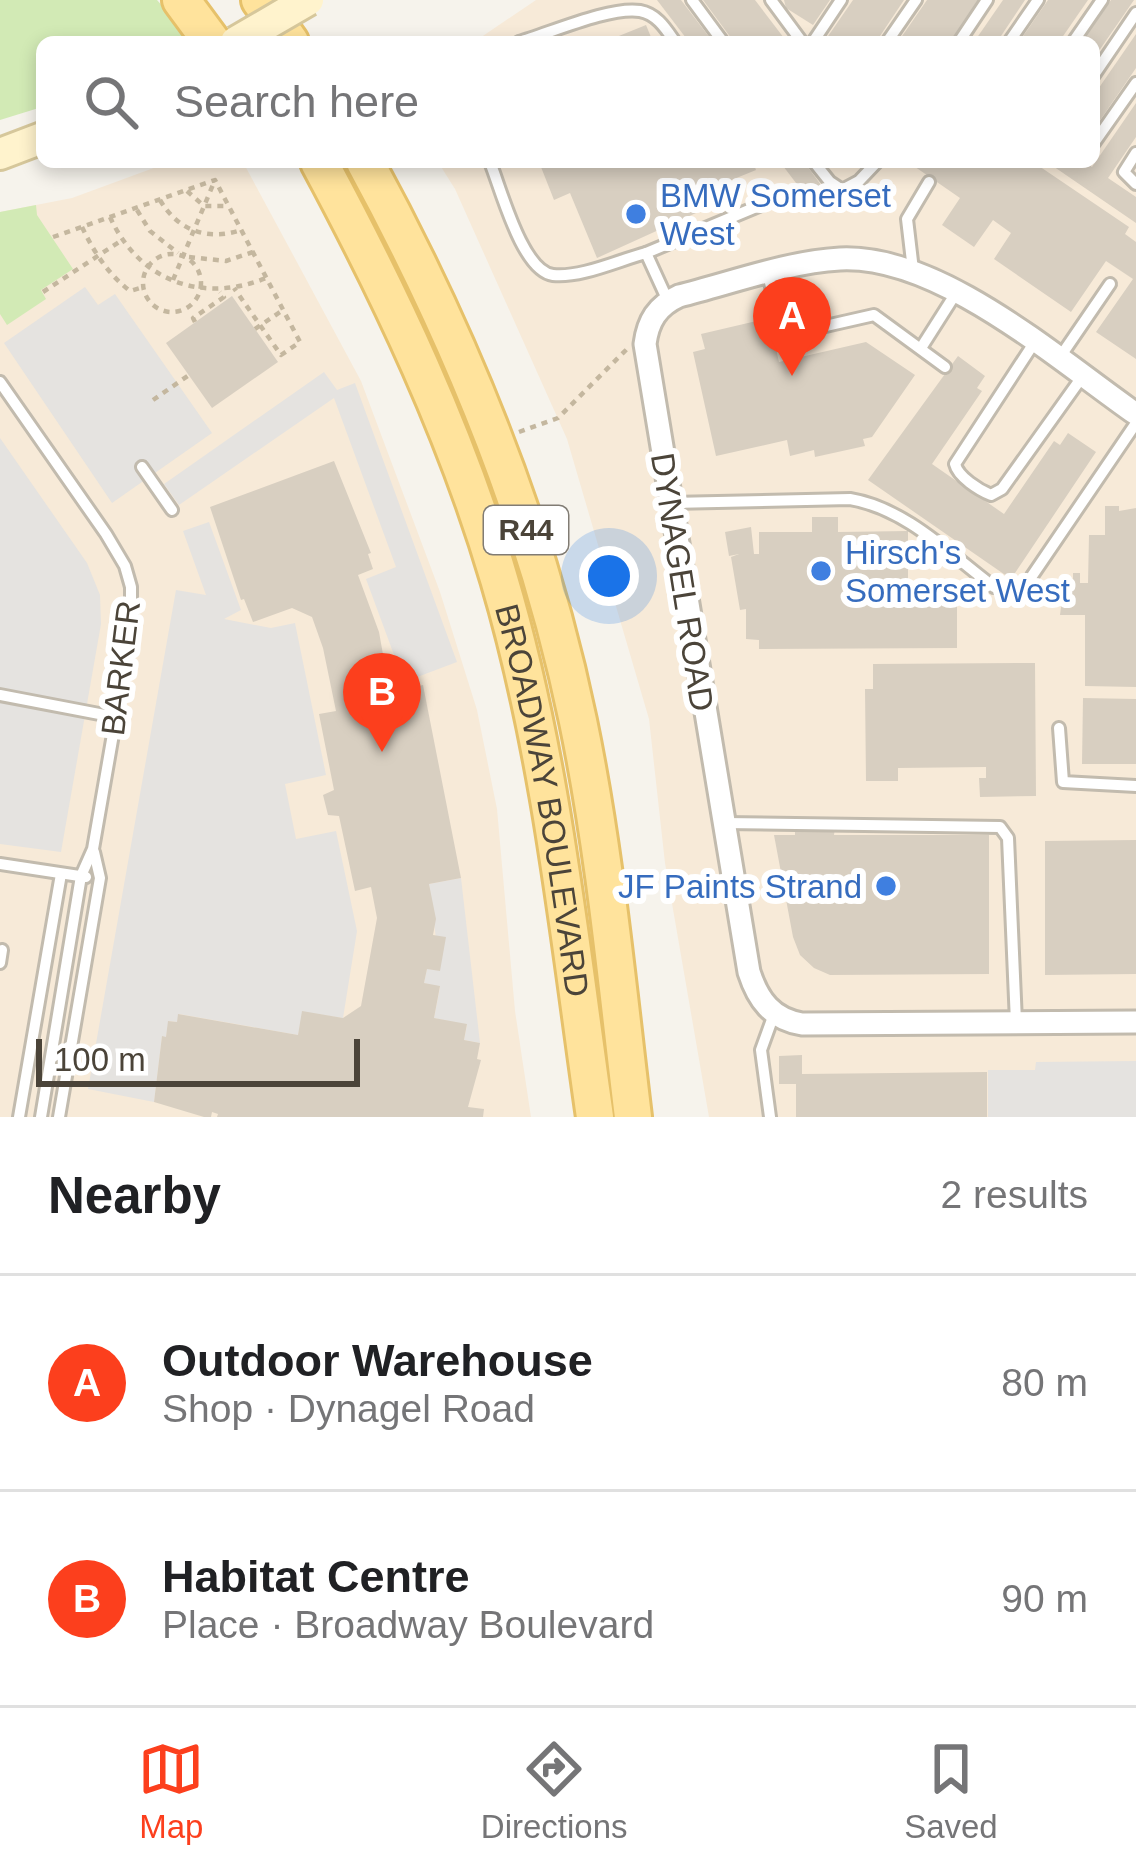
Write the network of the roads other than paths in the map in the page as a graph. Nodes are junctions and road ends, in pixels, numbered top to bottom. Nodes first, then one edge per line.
1 (181, 0) edge
2 (211, 0) edge
3 (260, 0) edge
4 (275, 0) edge
5 (308, 0) edge
6 (692, 0) edge
7 (771, 0) edge
8 (841, 0) edge
9 (916, 0) edge
10 (988, 0) edge
11 (1038, 0) edge
12 (1102, 0) edge
13 (1136, 14) edge
14 (208, 36) edge
15 (235, 36) edge
16 (249, 36) edge
17 (287, 36) edge
18 (289, 36) edge
19 (539, 36) edge
20 (670, 36) edge
21 (719, 36) edge
22 (798, 36) edge
23 (817, 36) edge
24 (891, 36) edge
25 (963, 36) edge
26 (1014, 36) edge
27 (1077, 36) edge
28 (1100, 67) edge
29 (1136, 82) edge
30 (1100, 134) edge
31 (36, 136) edge
32 (36, 138) edge
33 (0, 139) edge
34 (1136, 153) edge
35 (0, 154) edge
36 (294, 168) edge
37 (322, 168) edge
38 (367, 168) edge
39 (492, 168) edge
40 (819, 168) edge
41 (871, 168) edge
42 (928, 182) dead end
43 (1136, 184) edge
44 (773, 200) dead end
45 (646, 253) junction
46 (913, 270) junction
47 (768, 274) junction
48 (1110, 284) dead end
49 (957, 290) junction
50 (668, 301) junction
51 (1034, 343) junction
52 (921, 348) junction
53 (1058, 360) junction
54 (945, 367) dead end
55 (1082, 377) junction
56 (0, 382) edge
57 (1136, 414) edge
58 (1136, 423) edge
59 (451, 438) junction
60 (142, 467) dead end
61 (670, 503) junction
62 (172, 510) dead end
63 (1032, 576) dead end
64 (994, 587) dead end
65 (0, 695) edge
66 (115, 717) junction
67 (1059, 728) dead end
68 (1136, 786) edge
69 (724, 823) junction
70 (93, 849) junction
71 (0, 864) edge
72 (61, 874) junction
73 (81, 876) junction
74 (100, 878) junction
75 (62, 1002) junction
76 (78, 1004) junction
77 (774, 1014) junction
78 (1016, 1022) junction
79 (1136, 1022) edge
80 (19, 1117) edge
81 (41, 1117) edge
82 (59, 1117) edge
83 (595, 1117) edge
84 (633, 1117) edge
85 (770, 1117) edge

1 - 14 main road
2 - 15 main road
3 - 17 main road
4 - 18 main road
5 - 16 street, bridge
6 - 21 lane
7 - 22 lane
8 - 23 lane
9 - 24 lane
10 - 25 lane
11 - 26 lane
12 - 27 lane
13 - 28 lane
19 - 20 lane
29 - 30 lane
31 - 33 street
32 - 35 street
34 - 43 lane
36 - 59 main road
37 - 59 main road, BROADWAY BOULEVARD / R44
38 - 84 main road, BROADWAY BOULEVARD / R44
39 - 45 lane
40 - 41 lane
42 - 46 lane
44 - 45 lane
45 - 50 lane
46 - 47 street
46 - 49 street
47 - 50 street
47 - 52 lane
48 - 53 lane
49 - 51 street
49 - 52 lane
50 - 61 street, DYNAGEL ROAD
51 - 53 street
51 - 55 lane
52 - 54 lane
53 - 55 street
55 - 57 street
56 - 66 lane, BARKER
58 - 63 lane
59 - 83 main road, BROADWAY BOULEVARD / R44
60 - 62 lane
61 - 64 lane
61 - 69 street, DYNAGEL ROAD
65 - 66 lane
66 - 70 lane, BARKER
67 - 68 lane
69 - 77 street, DYNAGEL ROAD
69 - 78 lane
70 - 73 lane, BARKER
70 - 74 lane, BARKER
71 - 72 lane
72 - 73 lane
72 - 80 lane
73 - 74 lane
73 - 75 lane, BARKER
74 - 76 lane, BARKER
75 - 76 lane
75 - 81 lane, BARKER
76 - 82 lane, BARKER
77 - 78 street
77 - 85 lane
78 - 79 street

